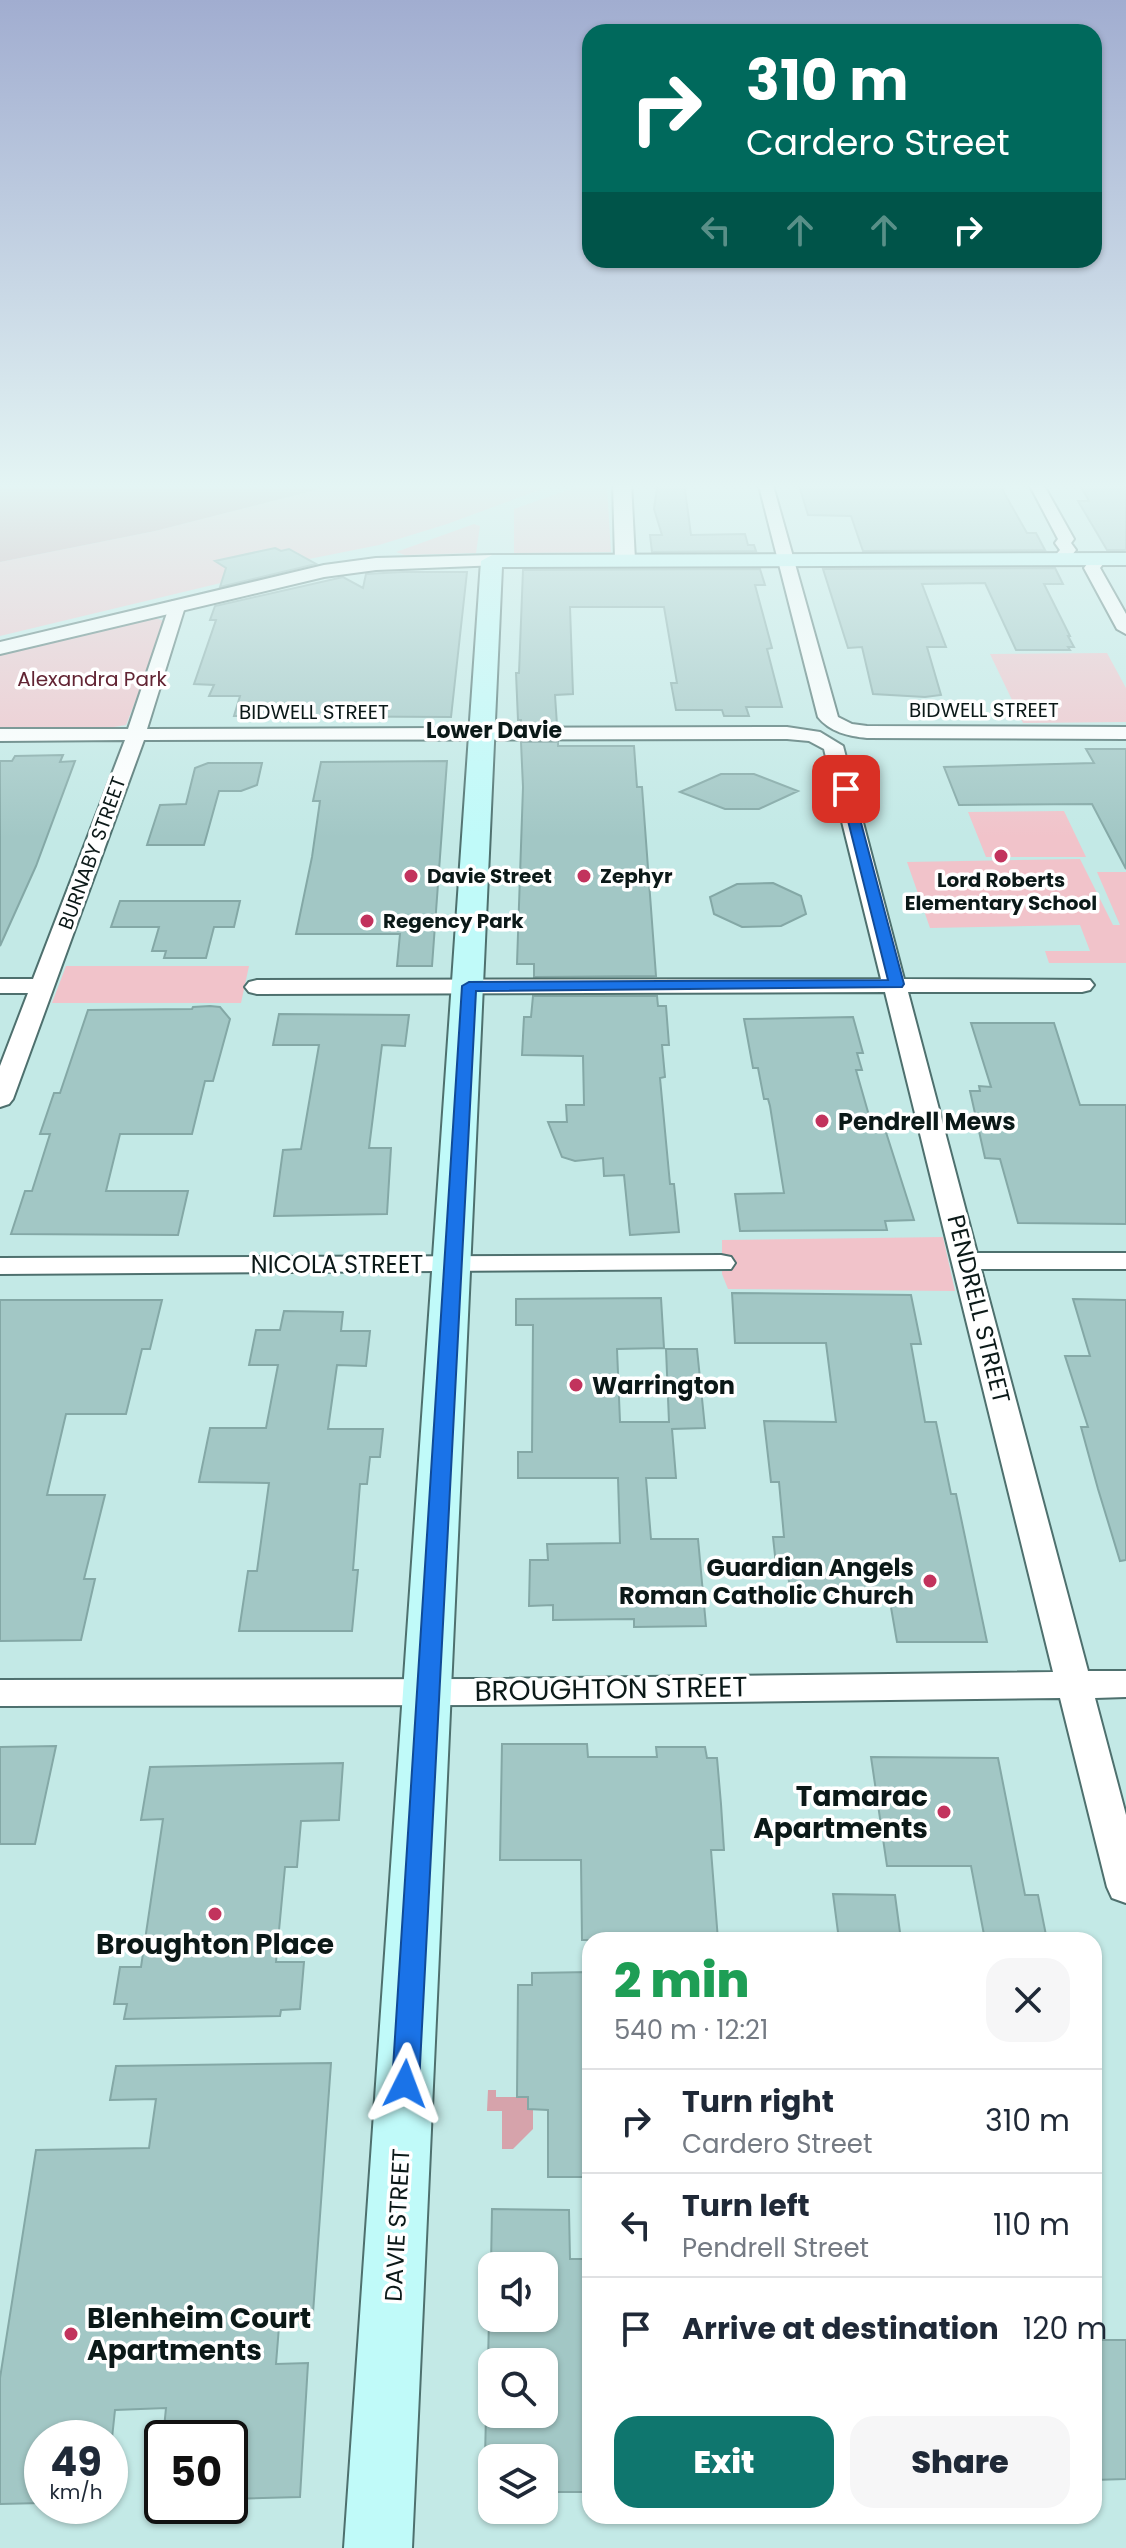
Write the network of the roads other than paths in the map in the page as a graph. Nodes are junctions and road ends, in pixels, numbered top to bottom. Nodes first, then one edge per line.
1 (193, 601) edge
2 (489, 601) edge
3 (796, 601) edge
4 (1110, 601) edge
5 (173, 606) junction
6 (1126, 629) edge
7 (0, 648) edge
8 (831, 733) junction
9 (1126, 733) edge
10 (136, 734) junction
11 (484, 734) junction
12 (0, 735) edge
13 (896, 984) junction
14 (1082, 985) dead end
15 (0, 986) edge
16 (42, 986) junction
17 (469, 986) junction
18 (257, 987) dead end
19 (0, 1099) edge
20 (967, 1261) junction
21 (1126, 1261) edge
22 (453, 1263) junction
23 (721, 1263) dead end
24 (0, 1266) edge
25 (1126, 1684) edge
26 (1074, 1685) junction
27 (428, 1691) junction
28 (0, 1693) edge
29 (1126, 1887) edge
30 (378, 2548) edge

1 - 5 street
2 - 11 main road, DAVIE STREET
3 - 8 street, PENDRELL STREET
4 - 6 street
5 - 7 street
5 - 10 street, BURNABY STREET
8 - 9 street, BIDWELL STREET
8 - 11 street, BIDWELL STREET
8 - 13 street, PENDRELL STREET
10 - 11 street, BIDWELL STREET
10 - 12 street, BIDWELL STREET
10 - 16 street, BURNABY STREET
11 - 17 main road, DAVIE STREET
13 - 14 street
13 - 17 street
13 - 20 street, PENDRELL STREET
15 - 16 street
16 - 19 street, BURNABY STREET
17 - 18 street
17 - 22 main road, DAVIE STREET
20 - 21 street
20 - 26 street, PENDRELL STREET
22 - 23 street, NICOLA STREET
22 - 24 street, NICOLA STREET
22 - 27 main road, DAVIE STREET
25 - 26 street, BROUGHTON STREET
26 - 27 street, BROUGHTON STREET
26 - 29 street, PENDRELL STREET
27 - 28 street, BROUGHTON STREET
27 - 30 main road, DAVIE STREET

